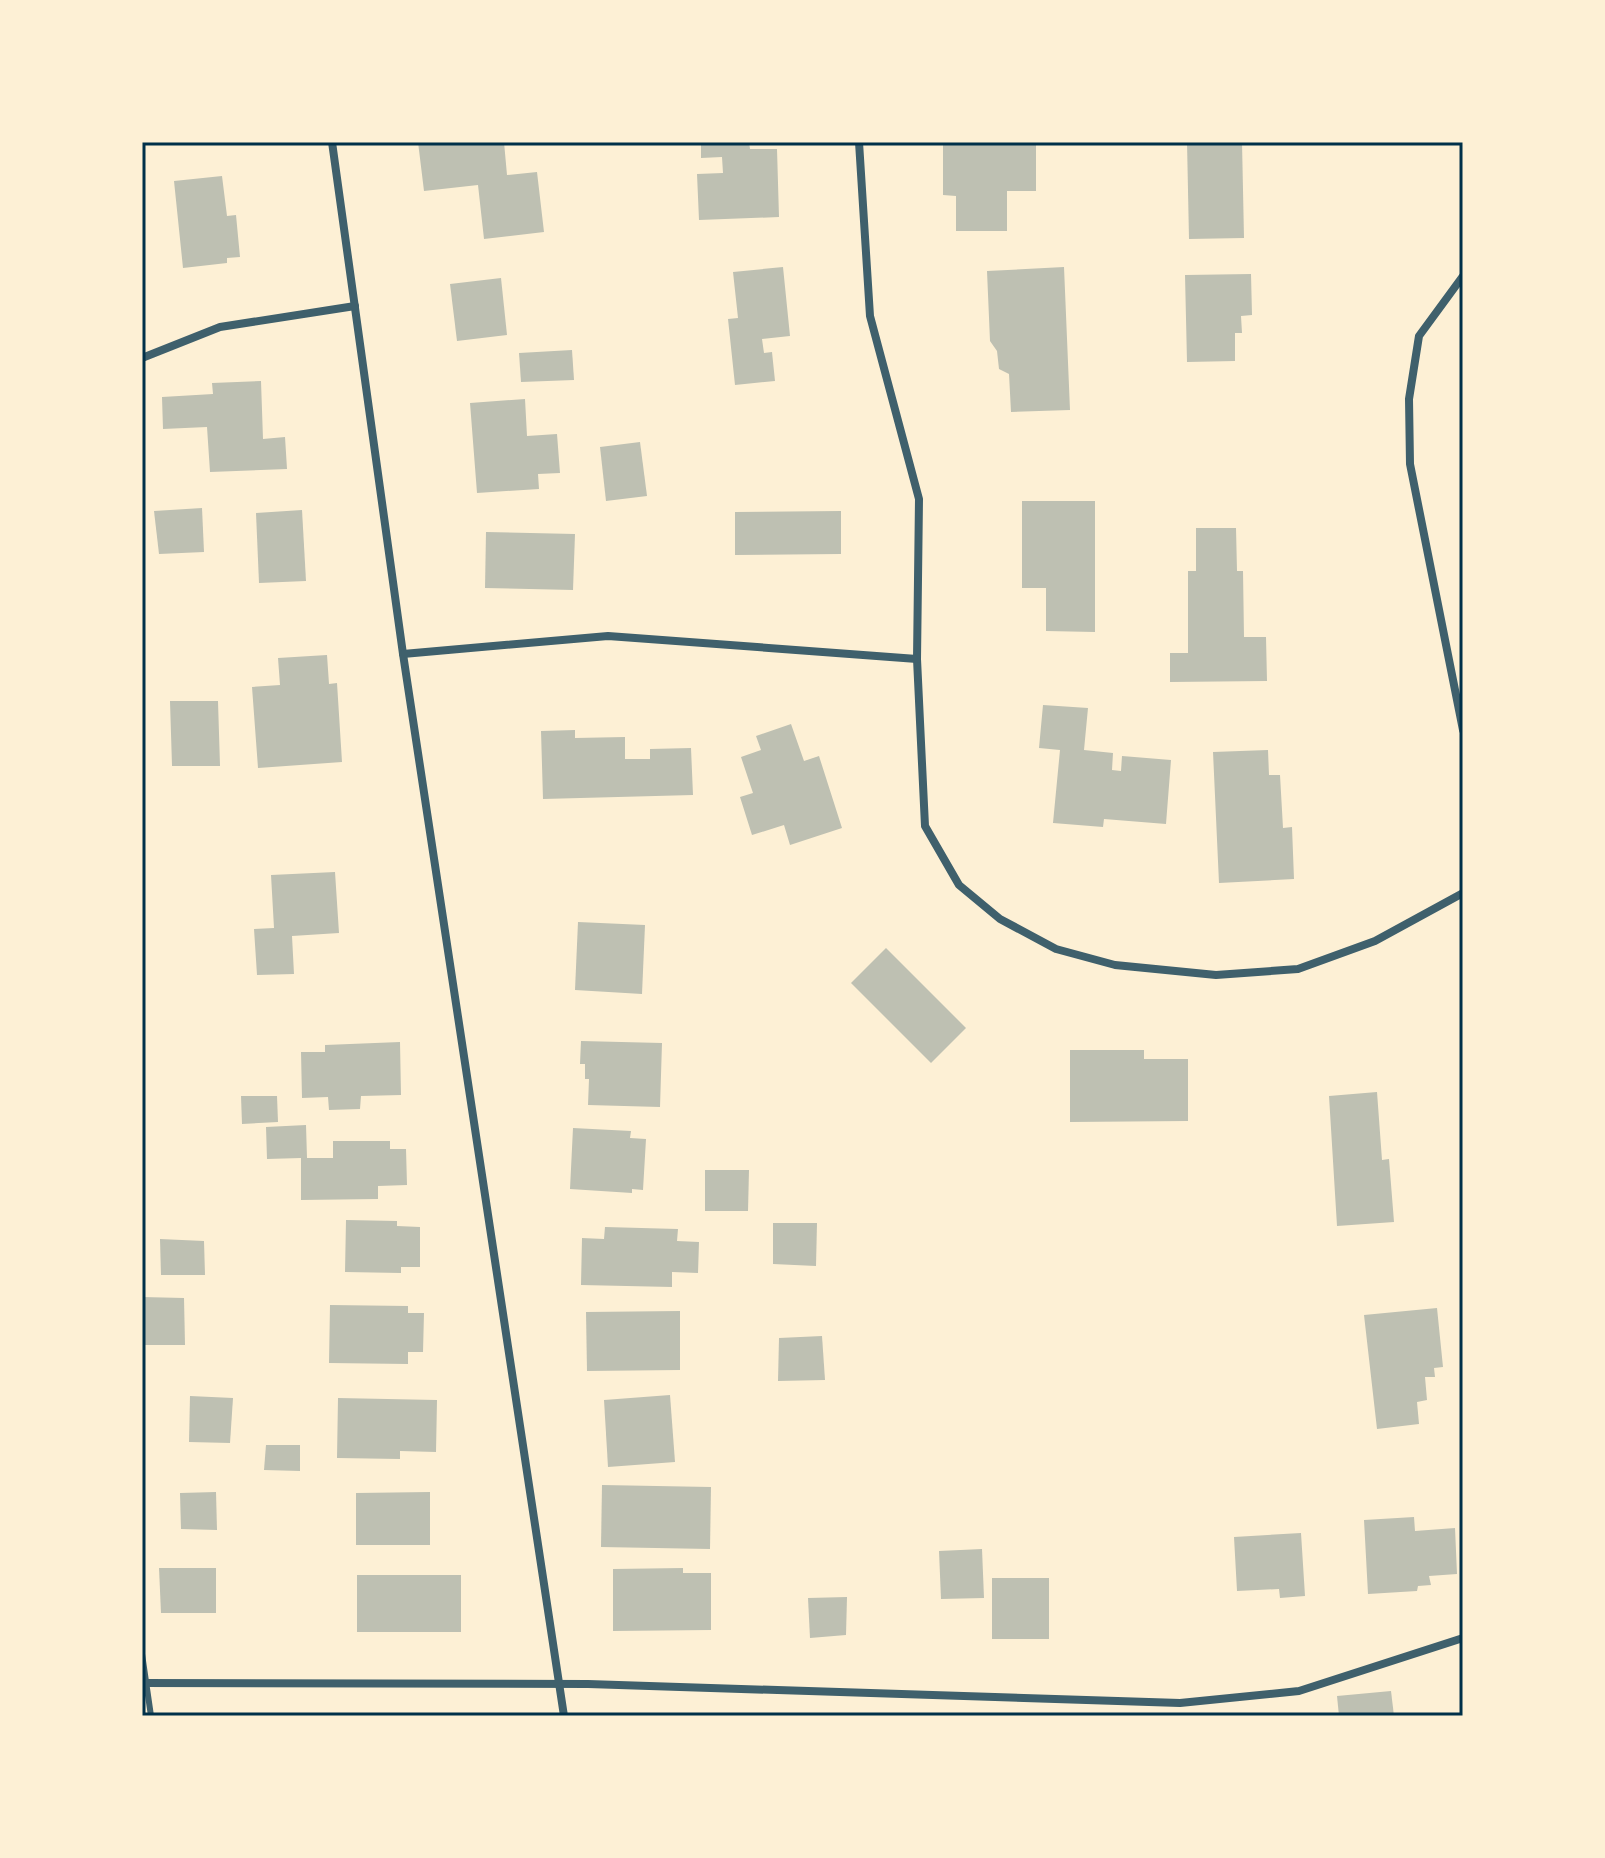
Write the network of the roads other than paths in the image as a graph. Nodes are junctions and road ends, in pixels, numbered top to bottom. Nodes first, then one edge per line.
1 (332, 142) edge
2 (859, 142) edge
3 (1463, 276) edge
4 (355, 306) junction
5 (142, 358) edge
6 (403, 654) junction
7 (917, 659) junction
8 (1463, 730) edge
9 (1463, 893) edge
10 (1463, 1638) edge
11 (142, 1654) edge
12 (144, 1683) edge
13 (559, 1683) junction
14 (151, 1716) edge
15 (564, 1716) edge

1 - 4 street
2 - 7 street
3 - 8 street
4 - 5 street
4 - 6 street
6 - 7 street
6 - 13 street
7 - 9 street
10 - 13 street
11 - 12 lane
12 - 13 street
12 - 14 lane
13 - 15 street

